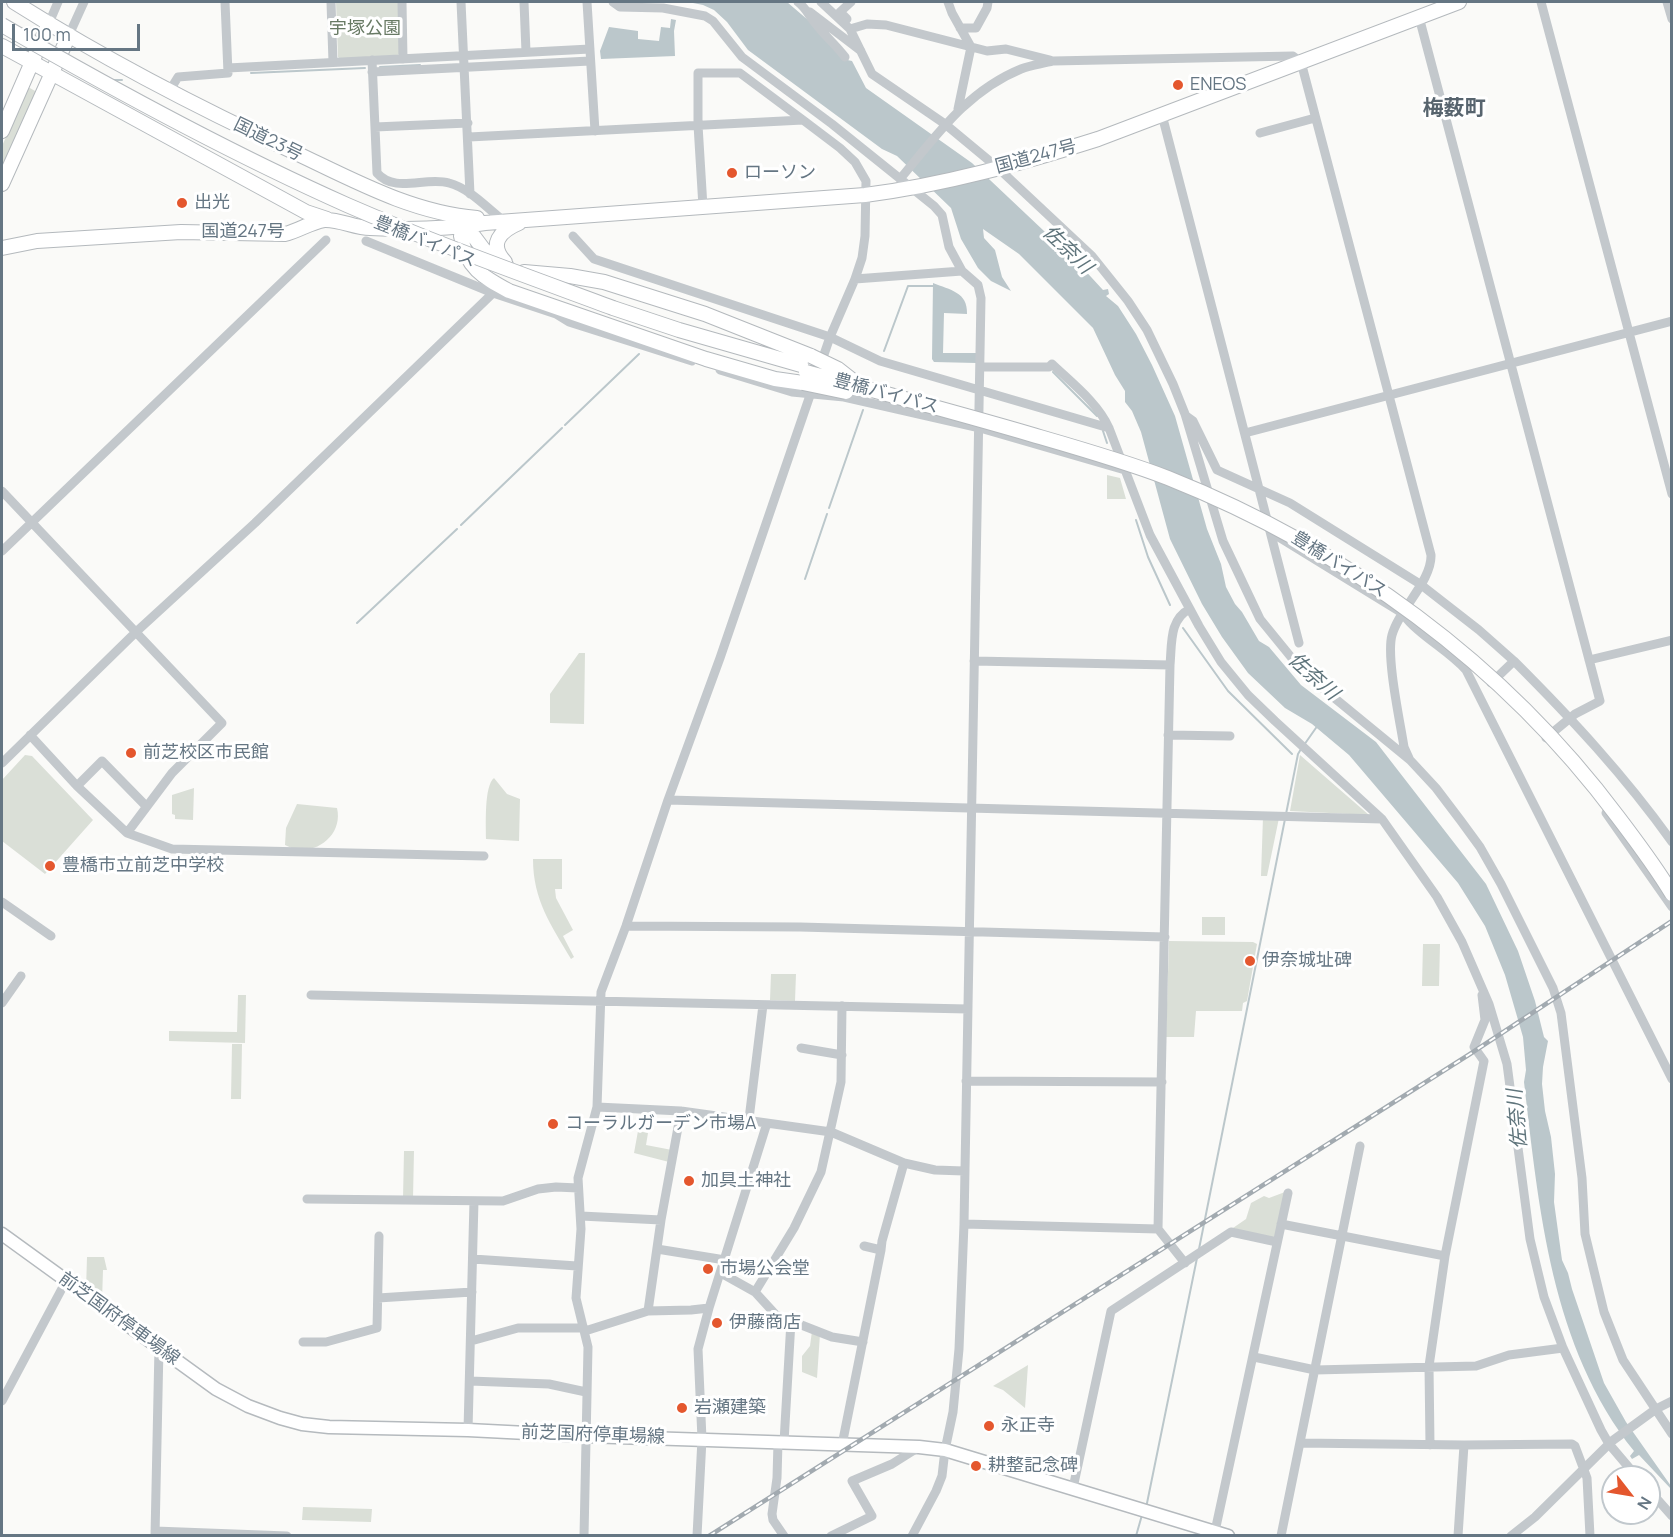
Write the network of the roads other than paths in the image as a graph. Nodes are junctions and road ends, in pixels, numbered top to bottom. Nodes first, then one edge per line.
1 (14, 2) edge
2 (58, 2) edge
3 (225, 2) edge
4 (331, 2) edge
5 (402, 2) edge
6 (461, 2) edge
7 (524, 2) edge
8 (587, 2) edge
9 (613, 2) edge
10 (798, 2) edge
11 (821, 2) edge
12 (851, 2) edge
13 (948, 2) edge
14 (988, 2) edge
15 (1458, 2) edge
16 (1541, 2) edge
17 (1667, 2) edge
18 (83, 5) edge
19 (808, 11) junction
20 (1419, 17) junction
21 (1671, 19) edge
22 (48, 23) junction
23 (2, 25) edge
24 (960, 28) junction
25 (852, 29) junction
26 (2, 32) edge
27 (69, 35) junction
28 (2, 46) edge
29 (971, 47) junction
30 (590, 49) junction
31 (861, 51) junction
32 (526, 52) junction
33 (464, 55) junction
34 (845, 57) dead end
35 (403, 58) junction
36 (372, 60) junction
37 (590, 61) junction
38 (1053, 61) junction
39 (31, 62) junction
40 (333, 62) junction
41 (1301, 62) junction
42 (464, 67) junction
43 (228, 68) junction
44 (372, 72) junction
45 (51, 74) junction
46 (170, 90) junction
47 (958, 110) junction
48 (1162, 115) junction
49 (1315, 118) junction
50 (803, 120) junction
51 (468, 123) junction
52 (698, 125) junction
53 (944, 126) junction
54 (375, 127) junction
55 (2, 130) edge
56 (595, 131) junction
57 (1260, 133) dead end
58 (469, 137) junction
59 (994, 169) junction
60 (902, 177) junction
61 (2, 184) edge
62 (915, 188) junction
63 (470, 194) junction
64 (865, 195) junction
65 (704, 207) junction
66 (590, 215) junction
67 (499, 217) junction
68 (328, 220) junction
69 (523, 221) junction
70 (471, 222) junction
71 (424, 228) junction
72 (573, 236) dead end
73 (326, 240) dead end
74 (366, 241) dead end
75 (2, 248) edge
76 (469, 262) junction
77 (518, 270) junction
78 (962, 271) junction
79 (855, 279) junction
80 (493, 293) junction
81 (612, 311) junction
82 (1671, 321) edge
83 (1628, 332) junction
84 (830, 337) junction
85 (1511, 363) junction
86 (980, 367) junction
87 (807, 370) junction
88 (979, 388) junction
89 (812, 395) junction
90 (1389, 396) junction
91 (1185, 414) junction
92 (980, 428) junction
93 (1110, 428) junction
94 (1245, 433) junction
95 (1125, 470) junction
96 (1260, 488) junction
97 (2, 491) edge
98 (1671, 494) edge
99 (32, 523) junction
100 (1271, 532) junction
101 (2, 551) edge
102 (1420, 585) junction
103 (1190, 609) junction
104 (1402, 613) junction
105 (136, 632) junction
106 (1671, 639) edge
107 (1299, 643) dead end
108 (1449, 653) junction
109 (1589, 660) junction
110 (974, 661) junction
111 (1514, 661) junction
112 (1170, 664) junction
113 (1490, 685) junction
114 (1570, 718) junction
115 (30, 735) junction
116 (1168, 735) junction
117 (1230, 736) dead end
118 (1545, 739) junction
119 (1410, 760) junction
120 (2, 763) edge
121 (77, 786) junction
122 (668, 800) junction
123 (146, 806) junction
124 (971, 807) junction
125 (1166, 812) junction
126 (1382, 819) junction
127 (127, 833) junction
128 (1671, 842) edge
129 (484, 856) dead end
130 (1671, 885) edge
131 (1671, 894) edge
132 (2, 902) edge
133 (1671, 907) edge
134 (626, 926) junction
135 (968, 933) junction
136 (51, 936) dead end
137 (1165, 937) junction
138 (21, 976) dead end
139 (1480, 987) junction
140 (311, 994) dead end
141 (600, 1001) junction
142 (2, 1003) edge
143 (763, 1005) junction
144 (842, 1006) junction
145 (968, 1009) junction
146 (801, 1048) dead end
147 (842, 1055) junction
148 (1671, 1079) edge
149 (966, 1081) junction
150 (1162, 1082) junction
151 (597, 1107) junction
152 (681, 1111) junction
153 (749, 1119) junction
154 (767, 1123) junction
155 (831, 1132) junction
156 (1360, 1146) dead end
157 (904, 1163) junction
158 (964, 1171) junction
159 (578, 1188) junction
160 (1288, 1193) dead end
161 (307, 1199) dead end
162 (474, 1201) junction
163 (581, 1216) junction
164 (661, 1220) junction
165 (964, 1224) junction
166 (1281, 1224) junction
167 (1158, 1229) junction
168 (2, 1234) edge
169 (379, 1236) dead end
170 (1342, 1236) junction
171 (1277, 1242) junction
172 (864, 1246) dead end
173 (657, 1249) junction
174 (881, 1250) junction
175 (1445, 1256) junction
176 (473, 1259) junction
177 (725, 1260) junction
178 (1185, 1263) junction
179 (577, 1266) junction
180 (721, 1273) junction
181 (66, 1281) junction
182 (472, 1292) junction
183 (755, 1292) junction
184 (378, 1298) junction
185 (709, 1308) junction
186 (648, 1311) junction
187 (791, 1321) junction
188 (585, 1330) junction
189 (471, 1341) junction
190 (303, 1342) dead end
191 (863, 1342) junction
192 (159, 1347) junction
193 (1563, 1348) junction
194 (1254, 1357) junction
195 (1429, 1366) junction
196 (1316, 1370) junction
197 (470, 1381) junction
198 (586, 1392) junction
199 (2, 1401) edge
200 (1671, 1401) edge
201 (1654, 1411) junction
202 (468, 1430) junction
203 (1671, 1434) edge
204 (586, 1436) junction
205 (702, 1439) junction
206 (781, 1442) junction
207 (1300, 1443) junction
208 (1610, 1443) junction
209 (842, 1445) junction
210 (1430, 1445) junction
211 (1464, 1445) junction
212 (919, 1447) junction
213 (945, 1450) junction
214 (1627, 1465) edge
215 (1584, 1471) junction
216 (1073, 1488) junction
217 (1661, 1504) edge
218 (1671, 1516) edge
219 (155, 1533) edge
220 (1215, 1533) edge
221 (287, 1536) edge
222 (584, 1536) edge
223 (698, 1536) edge
224 (784, 1536) edge
225 (831, 1536) edge
226 (912, 1536) edge
227 (1228, 1536) edge
228 (1281, 1536) edge
229 (1458, 1536) edge
230 (1511, 1536) edge
231 (1590, 1536) edge

1 - 22 highway, 国道23号
2 - 22 street
3 - 43 street
4 - 40 street
5 - 35 street
6 - 33 street
7 - 32 street
8 - 30 street
9 - 60 street
10 - 19 street
11 - 25 street
12 - 25 street
13 - 24 street
14 - 24 street
15 - 20 highway, 国道247号
16 - 83 street
17 - 21 street
18 - 27 street
19 - 31 street
19 - 34 street
20 - 41 highway, 国道247号
20 - 85 street
22 - 27 highway, 国道23号
22 - 39 highway
23 - 81 highway, 豊橋バイパス, bridge
24 - 29 street
25 - 29 street
25 - 31 street
26 - 81 highway, 豊橋バイパス, bridge
27 - 45 highway
27 - 46 highway, 国道23号
28 - 39 highway
29 - 38 street
29 - 47 street
30 - 32 street
30 - 37 street
31 - 53 street
32 - 33 street
33 - 35 street
33 - 42 street
35 - 36 street
36 - 40 street
36 - 44 street
37 - 42 street
37 - 56 street
38 - 41 street
38 - 47 street
39 - 45 highway
39 - 55 highway
40 - 43 street
41 - 48 highway, 国道247号
41 - 49 street
42 - 44 street
42 - 51 street
43 - 46 street
44 - 54 street
45 - 61 highway
45 - 68 highway
46 - 70 highway, 国道23号
47 - 53 street
48 - 59 highway, 国道247号
48 - 94 street
49 - 57 street
49 - 90 street
50 - 52 street
50 - 52 street
50 - 64 street
51 - 54 street
51 - 58 street
52 - 56 street
52 - 65 street
53 - 59 street
53 - 60 street
54 - 63 street
56 - 58 street
58 - 63 street
59 - 62 highway, 国道247号
59 - 91 street
60 - 62 street
62 - 64 highway, 国道247号
62 - 78 street
63 - 67 street
64 - 65 highway, 国道247号
64 - 79 street
65 - 66 highway, 国道247号
66 - 67 highway, 国道247号
66 - 69 highway, 国道247号
67 - 70 highway, 国道247号
68 - 71 highway, 国道247号
68 - 75 highway, 国道247号
69 - 70 highway, 国道247号
69 - 77 highway
70 - 71 highway, 国道247号
70 - 76 highway
70 - 77 highway
71 - 76 highway
72 - 84 street
73 - 99 street
74 - 80 street
76 - 87 highway
77 - 87 highway
78 - 79 street
78 - 86 street
79 - 84 street
80 - 89 street
80 - 105 street
81 - 87 highway, 豊橋バイパス
82 - 83 street
83 - 85 street
83 - 98 street
84 - 88 street
84 - 89 street
85 - 90 street
85 - 109 street
86 - 88 street
86 - 93 street
87 - 130 highway, 豊橋バイパス, bridge
87 - 131 highway, 豊橋バイパス, bridge
88 - 92 street
88 - 93 street
89 - 92 street
89 - 122 street
90 - 94 street
90 - 102 street
91 - 96 street
91 - 119 street
92 - 95 street
92 - 110 street
93 - 95 street
94 - 96 street
95 - 103 street
96 - 100 street
96 - 102 street
97 - 99 street
99 - 101 street
99 - 105 street
100 - 104 street
100 - 107 street
102 - 104 street
102 - 111 street
103 - 112 street
103 - 126 street
104 - 108 street
104 - 119 street
105 - 115 street
105 - 123 street
106 - 109 street
108 - 113 street
108 - 148 street
109 - 114 street
110 - 112 street
110 - 124 street
111 - 113 street
111 - 114 street
112 - 116 street
113 - 118 street
114 - 118 street
114 - 128 street
115 - 120 street
115 - 121 street
116 - 117 street
116 - 125 street
118 - 133 street
119 - 201 street
121 - 123 street
121 - 127 street
122 - 124 street
122 - 134 street
123 - 127 street
124 - 125 street
124 - 135 street
125 - 126 street
125 - 137 street
126 - 139 street
127 - 129 street
132 - 136 street
134 - 135 street
134 - 141 street
135 - 137 street
135 - 145 street
137 - 150 street
138 - 142 street
139 - 175 street
139 - 193 street
140 - 141 street
141 - 143 street
141 - 151 street
143 - 144 street
143 - 153 street
144 - 145 street
144 - 147 street
145 - 149 street
146 - 147 street
147 - 155 street
149 - 150 street
149 - 158 street
150 - 167 street
151 - 152 street
151 - 159 street
152 - 153 street
152 - 164 street
153 - 154 street
154 - 155 street
154 - 177 street
155 - 157 street
155 - 183 street
156 - 170 street
157 - 158 street
157 - 174 street
158 - 165 street
159 - 162 street
159 - 163 street
160 - 166 street
161 - 162 street
162 - 176 street
163 - 164 street
163 - 179 street
164 - 173 street
165 - 167 street
165 - 213 street
166 - 170 street
166 - 171 street
167 - 178 street
168 - 181 main road, 前芝国府停車場線
169 - 184 street
170 - 175 street
170 - 196 street
171 - 178 street
171 - 194 street
172 - 174 street
173 - 177 street
173 - 186 street
174 - 191 street
175 - 195 street
176 - 179 street
176 - 182 street
177 - 180 street
178 - 216 street
179 - 188 street
180 - 183 street
180 - 185 street
181 - 192 main road, 前芝国府停車場線
181 - 199 street
182 - 184 street
182 - 189 street
183 - 187 street
184 - 190 street
185 - 186 street
185 - 205 street
186 - 188 street
187 - 191 street
187 - 206 street
188 - 189 street
188 - 198 street
189 - 197 street
191 - 209 street
192 - 202 main road, 前芝国府停車場線
192 - 219 street
193 - 195 street
193 - 208 street
194 - 196 street
194 - 220 street
195 - 196 street
195 - 210 street
196 - 207 street
197 - 198 street
197 - 202 street
198 - 204 street
200 - 201 street
201 - 203 street
201 - 208 street
202 - 204 main road, 前芝国府停車場線
204 - 205 main road, 前芝国府停車場線
204 - 222 street
205 - 206 main road, 前芝国府停車場線
205 - 223 street
206 - 209 main road, 前芝国府停車場線
206 - 224 street
207 - 210 street
207 - 228 street
208 - 214 street
208 - 215 street
209 - 212 main road, 前芝国府停車場線
210 - 211 street
211 - 215 street
211 - 229 street
212 - 213 main road, 前芝国府停車場線
212 - 225 street
213 - 216 main road, 前芝国府停車場線
213 - 226 street
215 - 230 street
215 - 231 street
216 - 220 main road, 前芝国府停車場線
217 - 218 street
219 - 221 street
220 - 227 main road, 前芝国府停車場線

